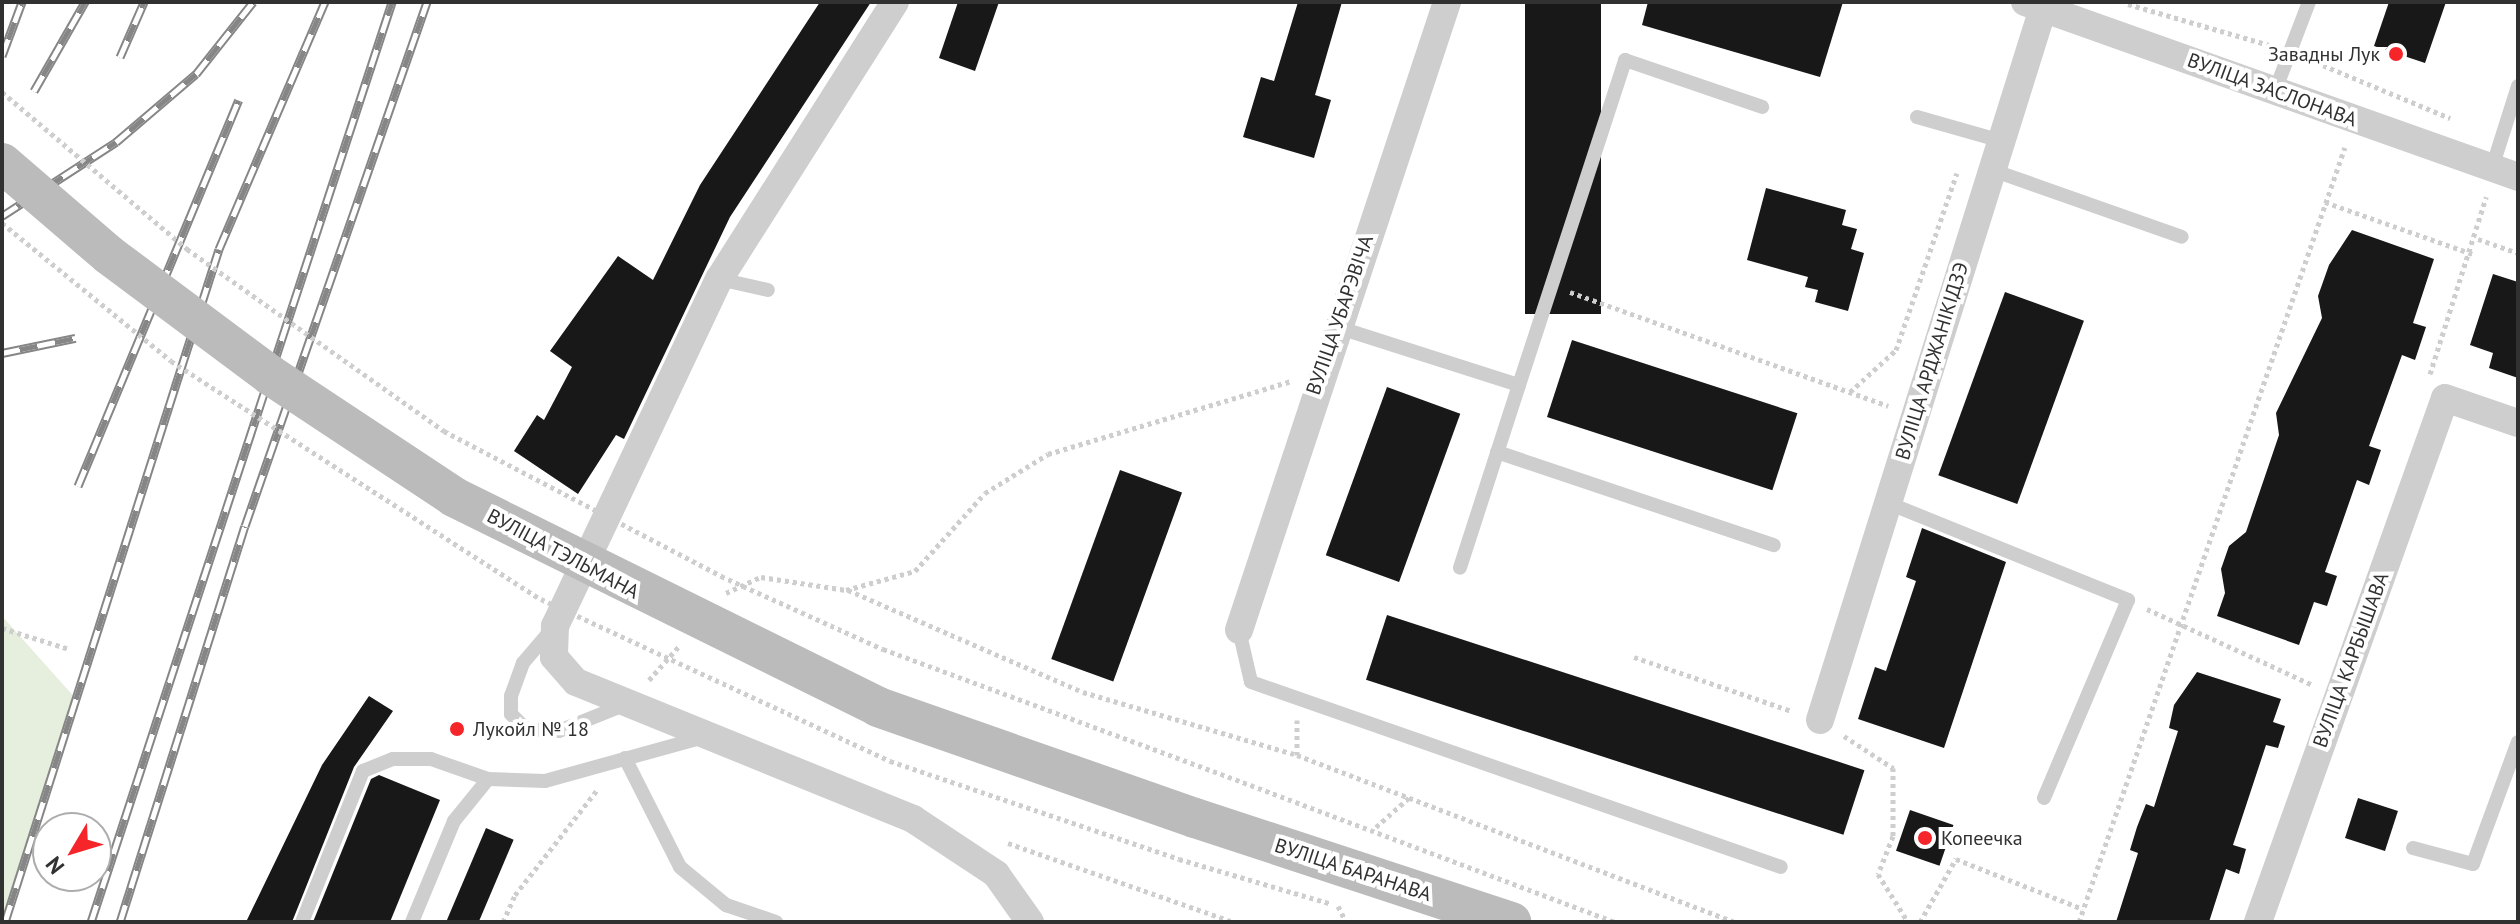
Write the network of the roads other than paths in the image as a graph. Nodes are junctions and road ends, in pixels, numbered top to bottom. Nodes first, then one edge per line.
1 (895, 2) edge
2 (1447, 2) edge
3 (2309, 2) edge
4 (2037, 4) edge
5 (2518, 86) edge
6 (2275, 91) junction
7 (1762, 107) dead end
8 (1917, 117) dead end
9 (2001, 141) junction
10 (2, 163) edge
11 (1992, 170) junction
12 (2505, 173) edge
13 (2182, 237) dead end
14 (719, 279) junction
15 (768, 290) dead end
16 (1336, 327) junction
17 (1519, 385) junction
18 (2518, 423) edge
19 (1497, 452) junction
20 (1888, 503) junction
21 (1774, 545) dead end
22 (1460, 568) dead end
23 (555, 626) junction
24 (1239, 630) joint
25 (629, 703) junction
26 (1820, 720) road end
27 (709, 736) junction
28 (2518, 742) edge
29 (622, 760) junction
30 (488, 779) junction
31 (2044, 798) dead end
32 (1195, 818) joint
33 (2413, 848) dead end
34 (1781, 867) dead end
35 (302, 922) edge
36 (412, 922) edge
37 (776, 922) edge
38 (1030, 922) edge
39 (1511, 922) edge
40 (2258, 922) edge

1 - 14 street
2 - 16 street, ВУЛІЦА УБАРЭВІЧА
3 - 6 lane
4 - 6 street, ВУЛІЦА ЗАСЛОНАВА
4 - 9 street, ВУЛІЦА АРДЖАНІКІДЗЭ
5 - 12 lane
6 - 12 street, ВУЛІЦА ЗАСЛОНАВА
7 - 17 lane
8 - 9 lane
9 - 11 street, ВУЛІЦА АРДЖАНІКІДЗЭ
10 - 32 main road, ВУЛІЦА ТЭЛЬМАНА, bridge
11 - 13 lane
11 - 20 street, ВУЛІЦА АРДЖАНІКІДЗЭ
14 - 15 lane
14 - 23 street
16 - 17 lane
16 - 24 street, ВУЛІЦА УБАРЭВІЧА
17 - 19 lane
18 - 40 street, ВУЛІЦА КАРБЫШАВА
19 - 21 lane
19 - 22 lane
20 - 26 street, ВУЛІЦА АРДЖАНІКІДЗЭ
20 - 31 lane
23 - 25 street
23 - 25 lane
24 - 34 lane
25 - 27 street
27 - 29 lane
27 - 38 street
28 - 33 lane
29 - 30 lane
29 - 37 lane
30 - 35 lane
30 - 36 lane
32 - 39 main road, ВУЛІЦА БАРАНАВА

